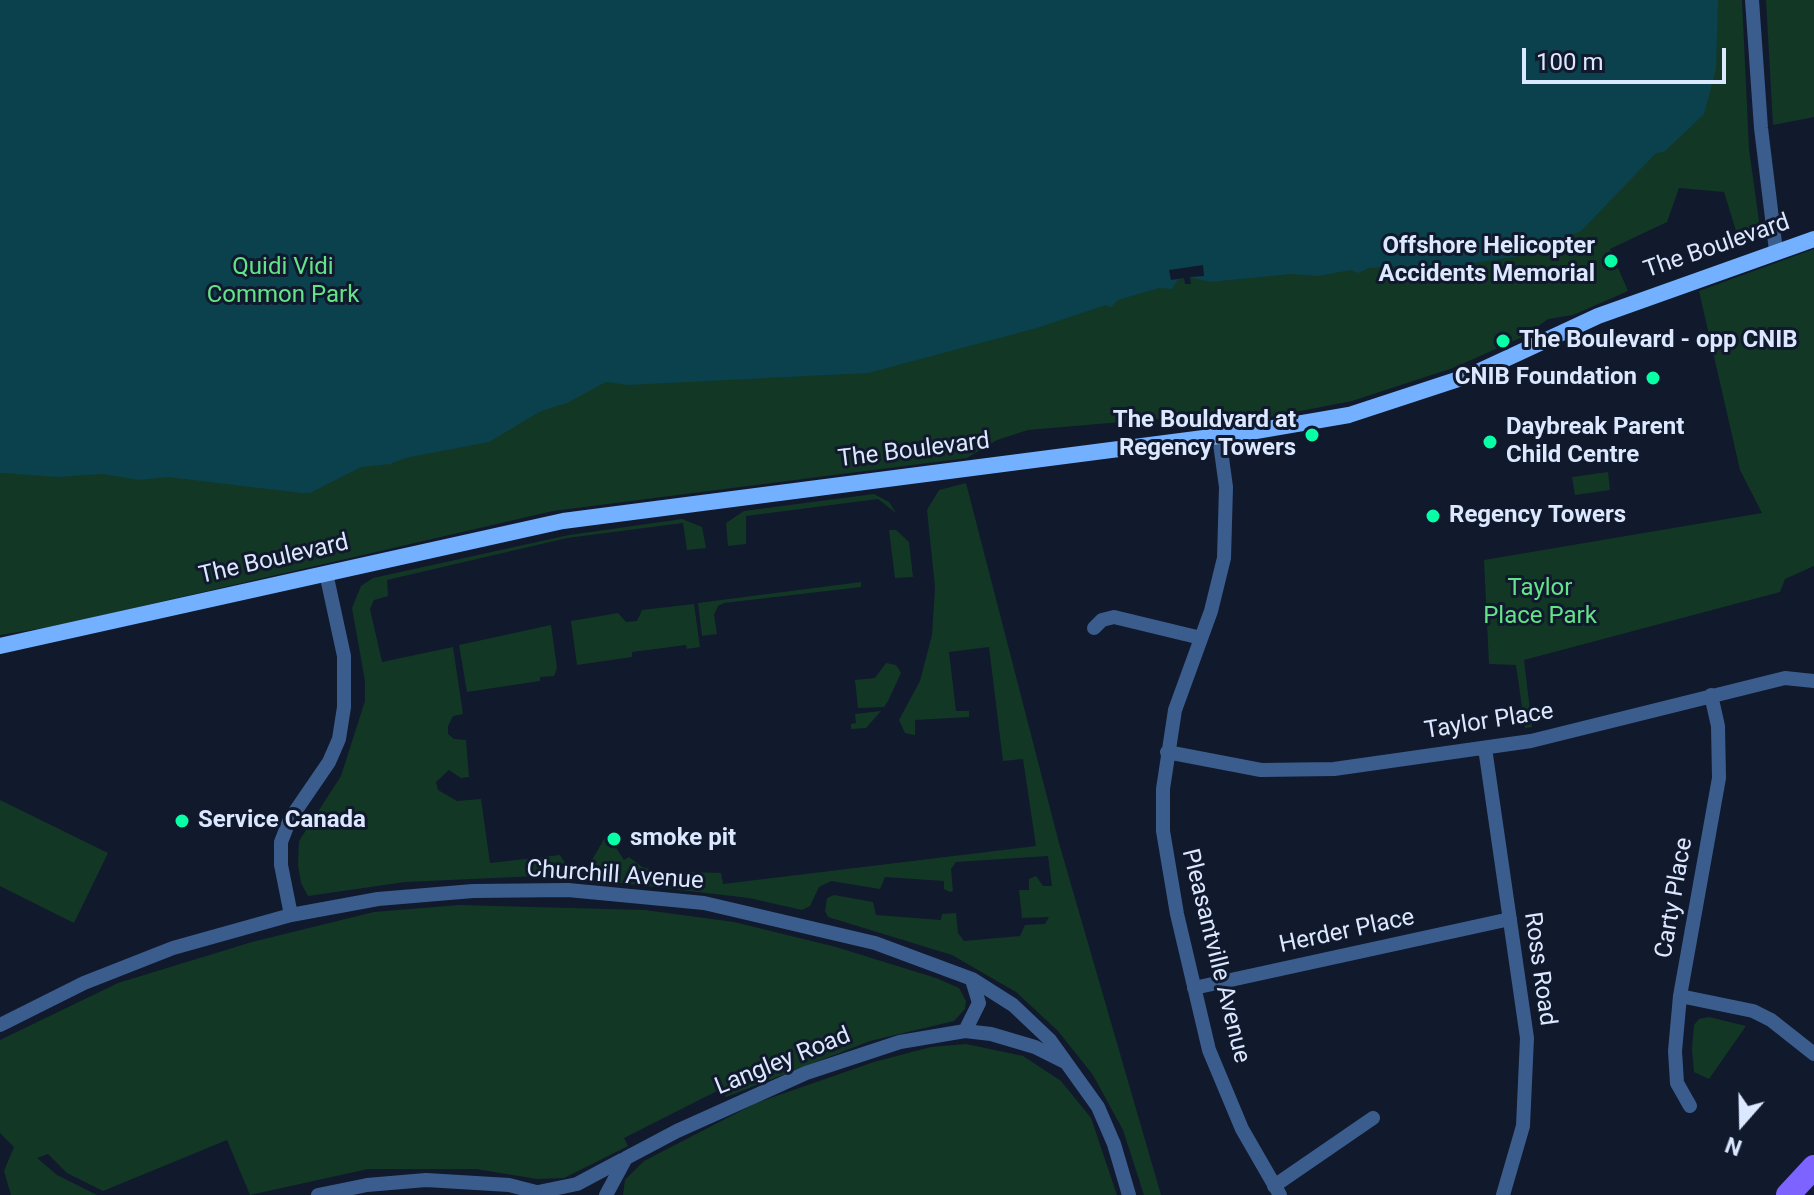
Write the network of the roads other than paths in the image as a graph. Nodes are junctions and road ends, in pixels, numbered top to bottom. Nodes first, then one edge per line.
1 (1752, 0) edge
2 (1814, 239) edge
3 (1776, 251) junction
4 (1219, 436) junction
5 (326, 573) junction
6 (1094, 628) dead end
7 (1201, 638) junction
8 (0, 646) edge
9 (1814, 681) edge
10 (1711, 695) junction
11 (1485, 748) junction
12 (1167, 752) junction
13 (291, 915) junction
14 (1510, 919) junction
15 (972, 979) junction
16 (1194, 988) junction
17 (1680, 996) junction
18 (0, 1025) edge
19 (965, 1031) junction
20 (1812, 1048) edge
21 (1070, 1065) junction
22 (1690, 1106) dead end
23 (1373, 1118) dead end
24 (626, 1158) junction
25 (1814, 1167) edge
26 (394, 1189) edge
27 (1277, 1190) edge
28 (1130, 1192) edge
29 (543, 1194) edge
30 (318, 1195) edge
31 (606, 1195) edge
32 (1503, 1195) edge
33 (1788, 1195) edge

1 - 3 street
2 - 3 street, The Boulevard
3 - 4 street, The Boulevard
4 - 5 street, The Boulevard
4 - 7 street, Pleasantville Avenue
5 - 8 street, The Boulevard
5 - 13 street
6 - 7 street
7 - 12 street, Pleasantville Avenue
9 - 10 street, Taylor Place
10 - 11 street, Taylor Place
10 - 17 street, Carty Place
11 - 12 street, Taylor Place
11 - 14 street, Ross Road
12 - 16 street, Pleasantville Avenue
13 - 15 street, Churchill Avenue
13 - 18 street, Churchill Avenue
14 - 16 street, Herder Place
14 - 32 street, Ross Road
15 - 19 street
15 - 21 street, Churchill Avenue
16 - 27 street, Pleasantville Avenue
17 - 20 street
17 - 22 street, Carty Place
19 - 21 street, Langley Road
19 - 24 street, Langley Road
21 - 28 street, Churchill Avenue
23 - 27 street
24 - 29 street, Langley Road
24 - 31 street
25 - 33 main road
26 - 29 street
26 - 30 street

